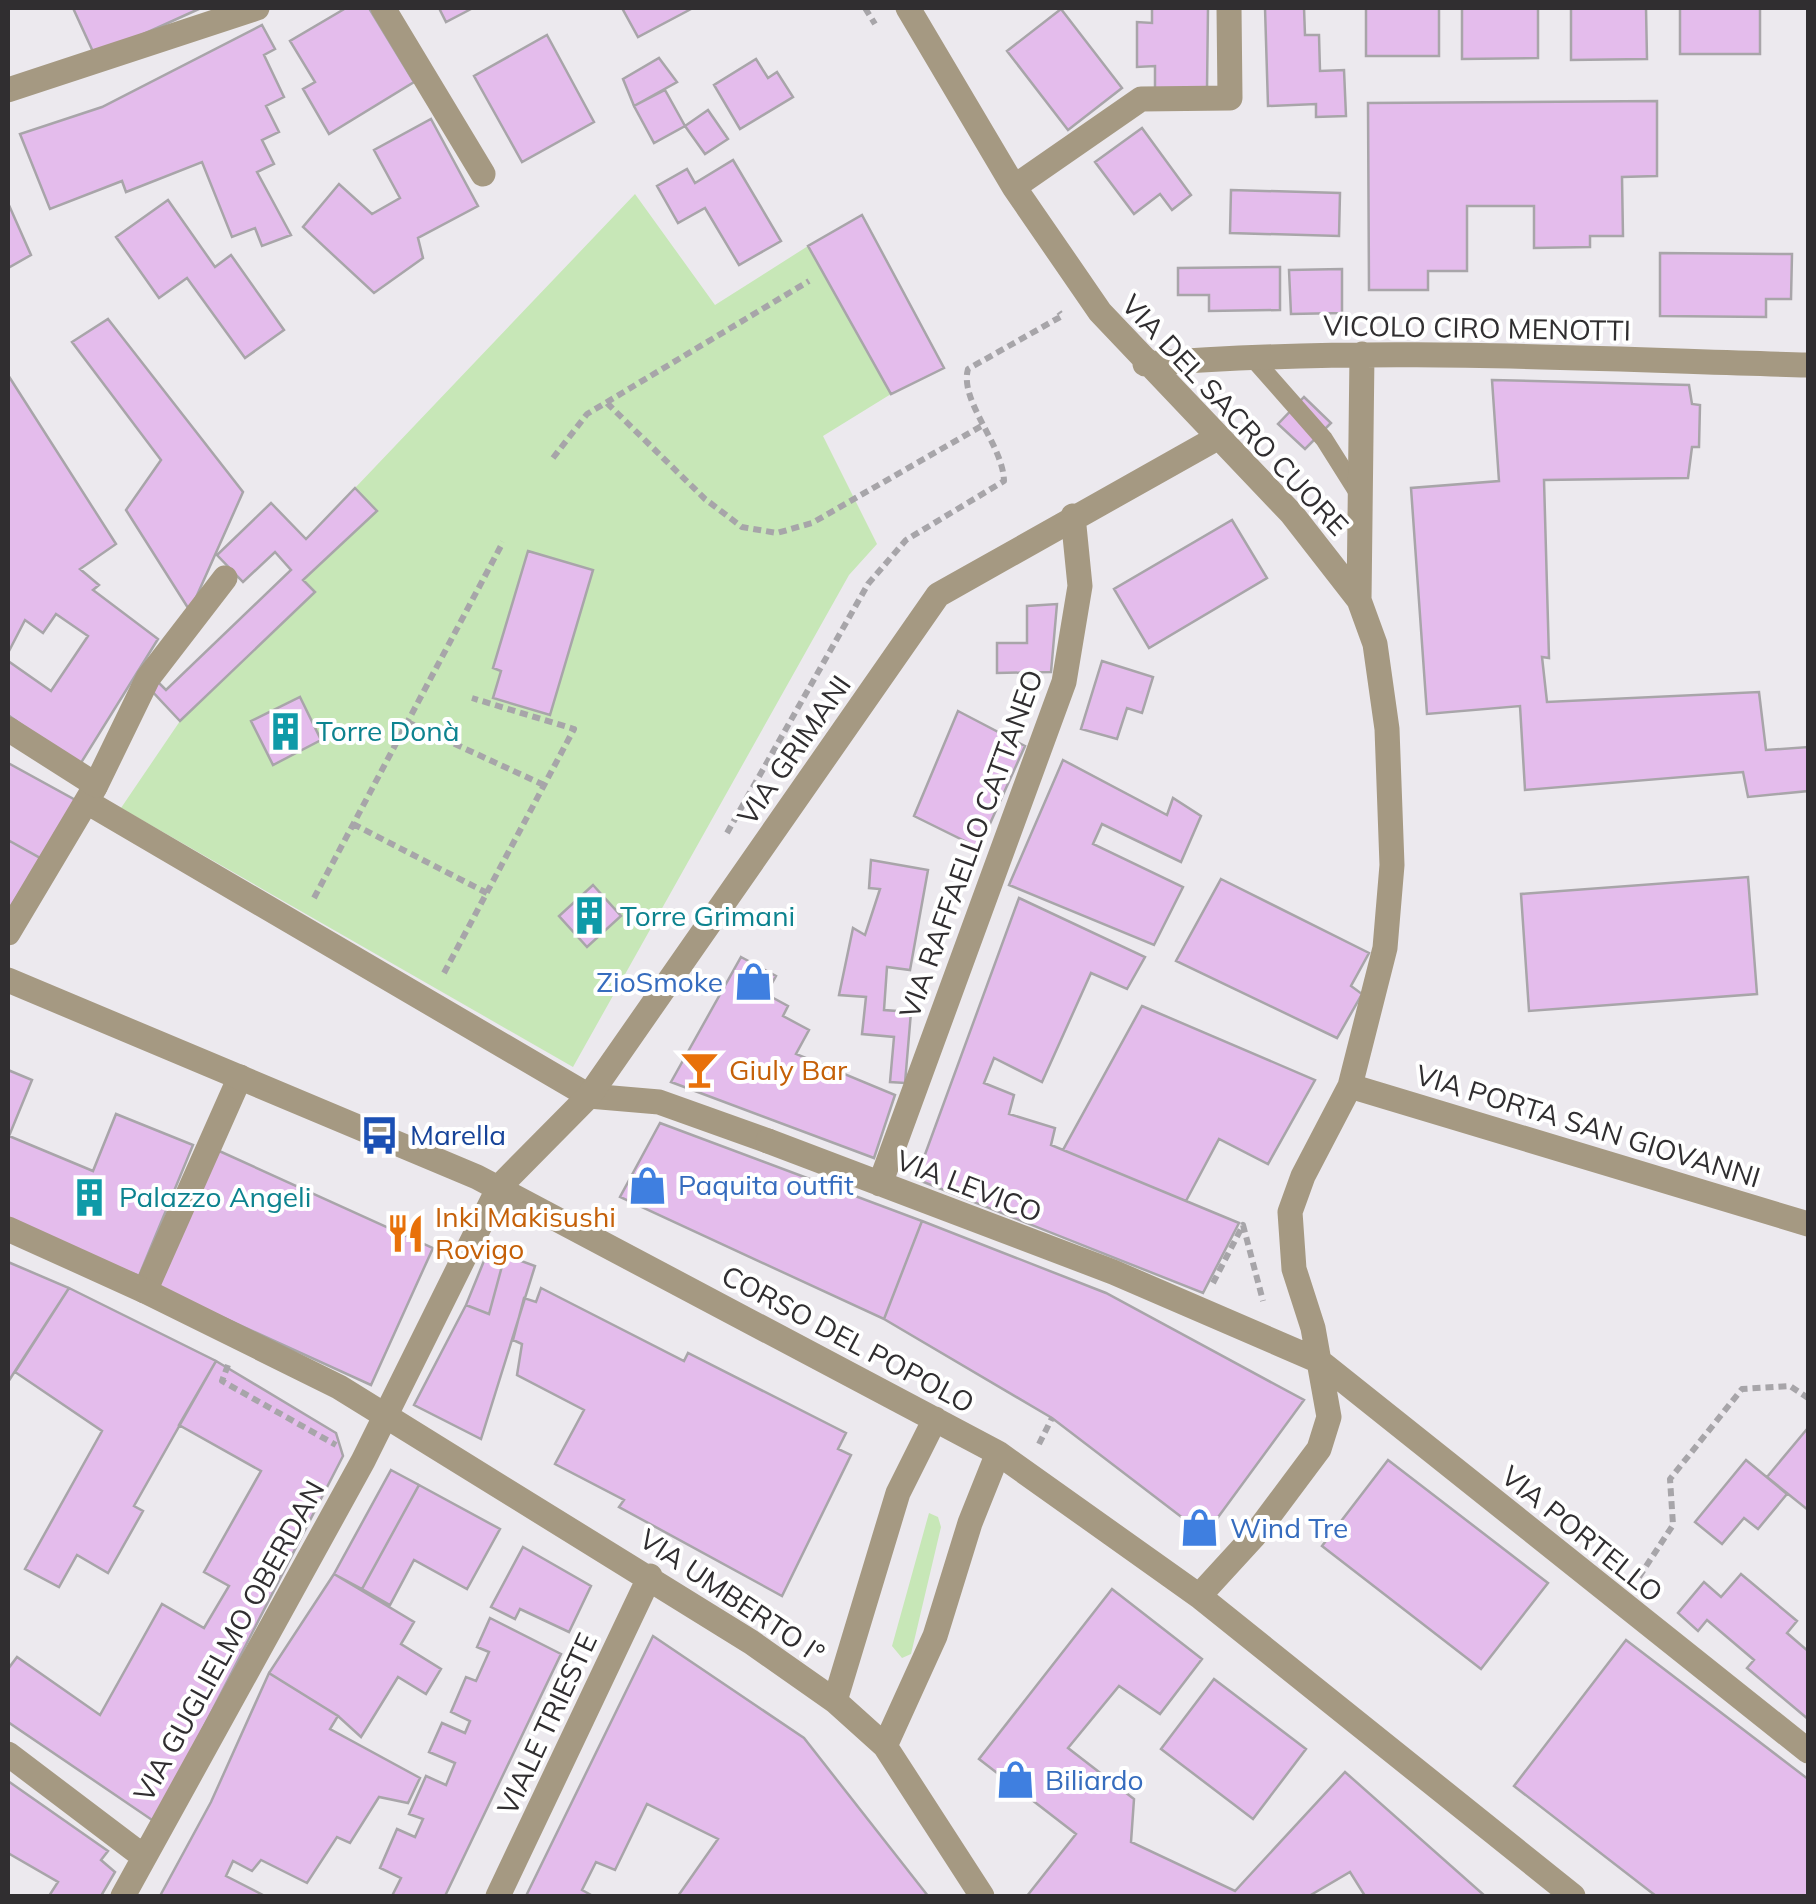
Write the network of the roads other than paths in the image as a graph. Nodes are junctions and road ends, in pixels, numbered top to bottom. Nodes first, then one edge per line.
1 (257, 8) edge
2 (382, 8) edge
3 (908, 8) edge
4 (1228, 8) edge
5 (8, 90) edge
6 (483, 174) dead end
7 (1014, 187) junction
8 (1362, 354) junction
9 (1250, 355) junction
10 (1146, 364) junction
11 (1808, 365) edge
12 (1216, 438) junction
13 (1361, 498) junction
14 (1073, 516) junction
15 (224, 578) dead end
16 (1359, 600) junction
17 (8, 729) edge
18 (91, 793) junction
19 (8, 933) edge
20 (8, 980) edge
21 (240, 1077) junction
22 (1350, 1086) junction
23 (589, 1096) junction
24 (880, 1184) junction
25 (499, 1187) junction
26 (1808, 1224) edge
27 (8, 1229) edge
28 (145, 1290) junction
29 (1319, 1361) junction
30 (385, 1414) junction
31 (935, 1420) junction
32 (998, 1453) junction
33 (650, 1576) junction
34 (1199, 1596) junction
35 (835, 1701) junction
36 (885, 1746) junction
37 (1808, 1751) edge
38 (8, 1754) edge
39 (144, 1857) junction
40 (123, 1896) edge
41 (498, 1896) edge
42 (982, 1896) edge
43 (1572, 1896) edge

1 - 5 street
2 - 6 street
3 - 7 street, VIA DEL SACRO CUORE
4 - 7 street
7 - 10 street, VIA DEL SACRO CUORE
8 - 9 street, VICOLO CIRO MENOTTI
8 - 11 street, VICOLO CIRO MENOTTI
8 - 13 street
9 - 10 street, VICOLO CIRO MENOTTI
9 - 13 lane
10 - 12 street, VIA DEL SACRO CUORE
12 - 14 street, VIA GRIMANI
12 - 16 street, VIA DEL SACRO CUORE
13 - 16 street
14 - 23 street, VIA GRIMANI
14 - 24 street, VIA RAFFAELLO CATTANEO
15 - 18 street
16 - 22 street, VIA DEL SACRO CUORE
17 - 18 street
18 - 19 street
18 - 23 street
20 - 21 street, CORSO DEL POPOLO
21 - 25 street, CORSO DEL POPOLO
21 - 28 street
22 - 26 street, VIA PORTA SAN GIOVANNI
22 - 29 street, VIA DEL SACRO CUORE
23 - 24 street, VIA LEVICO
23 - 25 street, VIA GRIMANI
24 - 29 street, VIA LEVICO
25 - 30 street, VIA GUGLIELMO OBERDAN
25 - 31 street, CORSO DEL POPOLO
27 - 28 street, VIA UMBERTO I°
28 - 30 street, VIA UMBERTO I°
29 - 34 street, VIA DEL SACRO CUORE
29 - 37 street, VIA PORTELLO
30 - 33 street, VIA UMBERTO I°
30 - 39 street, VIA GUGLIELMO OBERDAN
31 - 32 street, CORSO DEL POPOLO
31 - 35 street
32 - 34 street, CORSO DEL POPOLO
32 - 36 street
33 - 35 street, VIA UMBERTO I°
33 - 41 street, VIALE TRIESTE
34 - 43 street, CORSO DEL POPOLO
35 - 36 street, VIA UMBERTO I°
36 - 42 street, VIA UMBERTO I°
38 - 39 street
39 - 40 street, VIA GUGLIELMO OBERDAN

